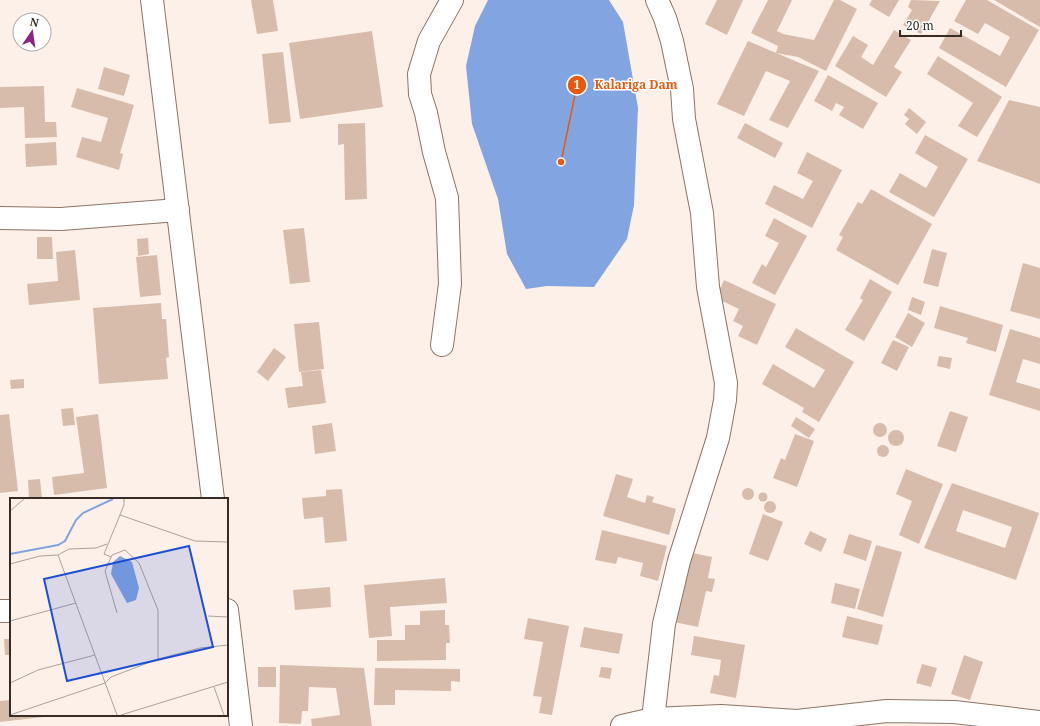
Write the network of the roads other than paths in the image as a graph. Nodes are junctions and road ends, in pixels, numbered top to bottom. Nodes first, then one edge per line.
1 (152, 0) edge
2 (452, 0) edge
3 (657, 0) edge
4 (178, 210) junction
5 (0, 218) edge
6 (442, 345) dead end
7 (213, 498) edge
8 (228, 618) edge
9 (653, 719) junction
10 (1040, 722) edge
11 (241, 726) edge
12 (622, 726) edge

1 - 4 street
2 - 6 street
3 - 9 street
4 - 5 street
4 - 7 street
8 - 11 street
9 - 10 street
9 - 12 street

